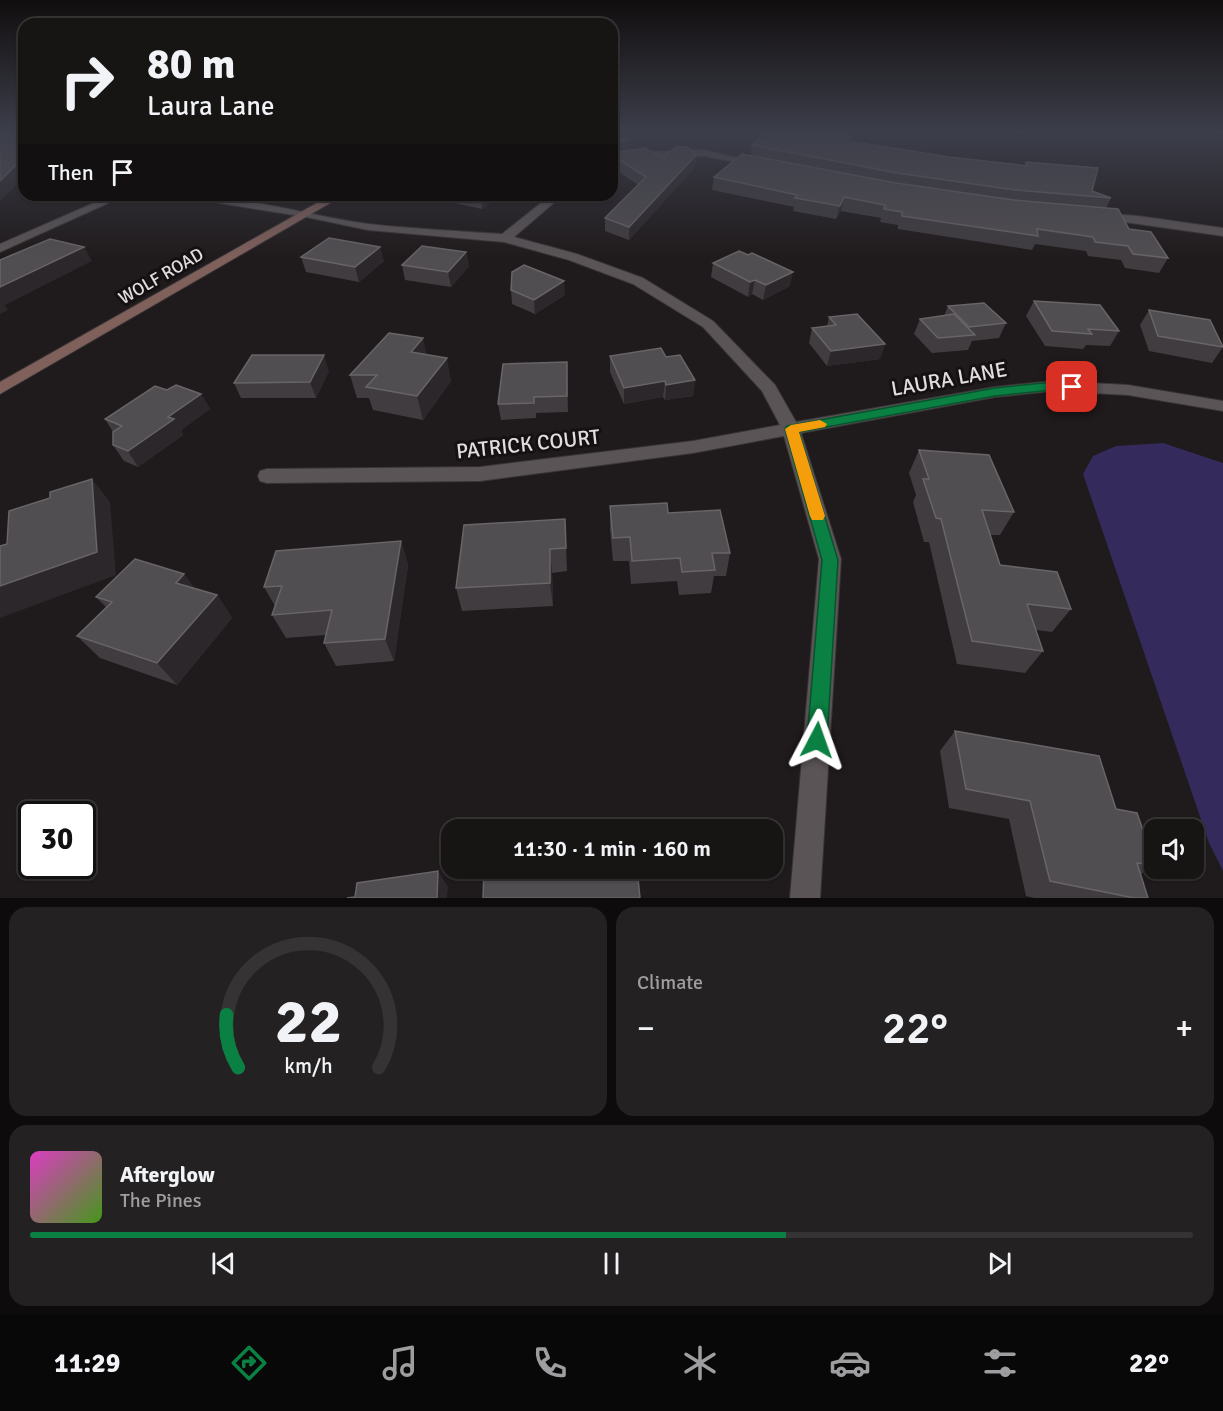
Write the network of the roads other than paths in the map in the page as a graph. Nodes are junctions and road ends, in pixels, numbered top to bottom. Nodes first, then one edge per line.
1 (107, 201) edge
2 (225, 201) edge
3 (329, 201) edge
4 (551, 201) edge
5 (306, 214) junction
6 (1091, 215) edge
7 (1223, 232) edge
8 (505, 238) junction
9 (0, 248) edge
10 (0, 389) edge
11 (1223, 406) edge
12 (791, 429) junction
13 (267, 476) dead end
14 (805, 898) edge

1 - 9 street
2 - 5 street
3 - 5 main road, WOLF ROAD
4 - 8 street
5 - 8 street
5 - 10 main road, WOLF ROAD
6 - 7 street
8 - 12 street
11 - 12 street, LAURA LANE
12 - 13 street, PATRICK COURT
12 - 14 street

